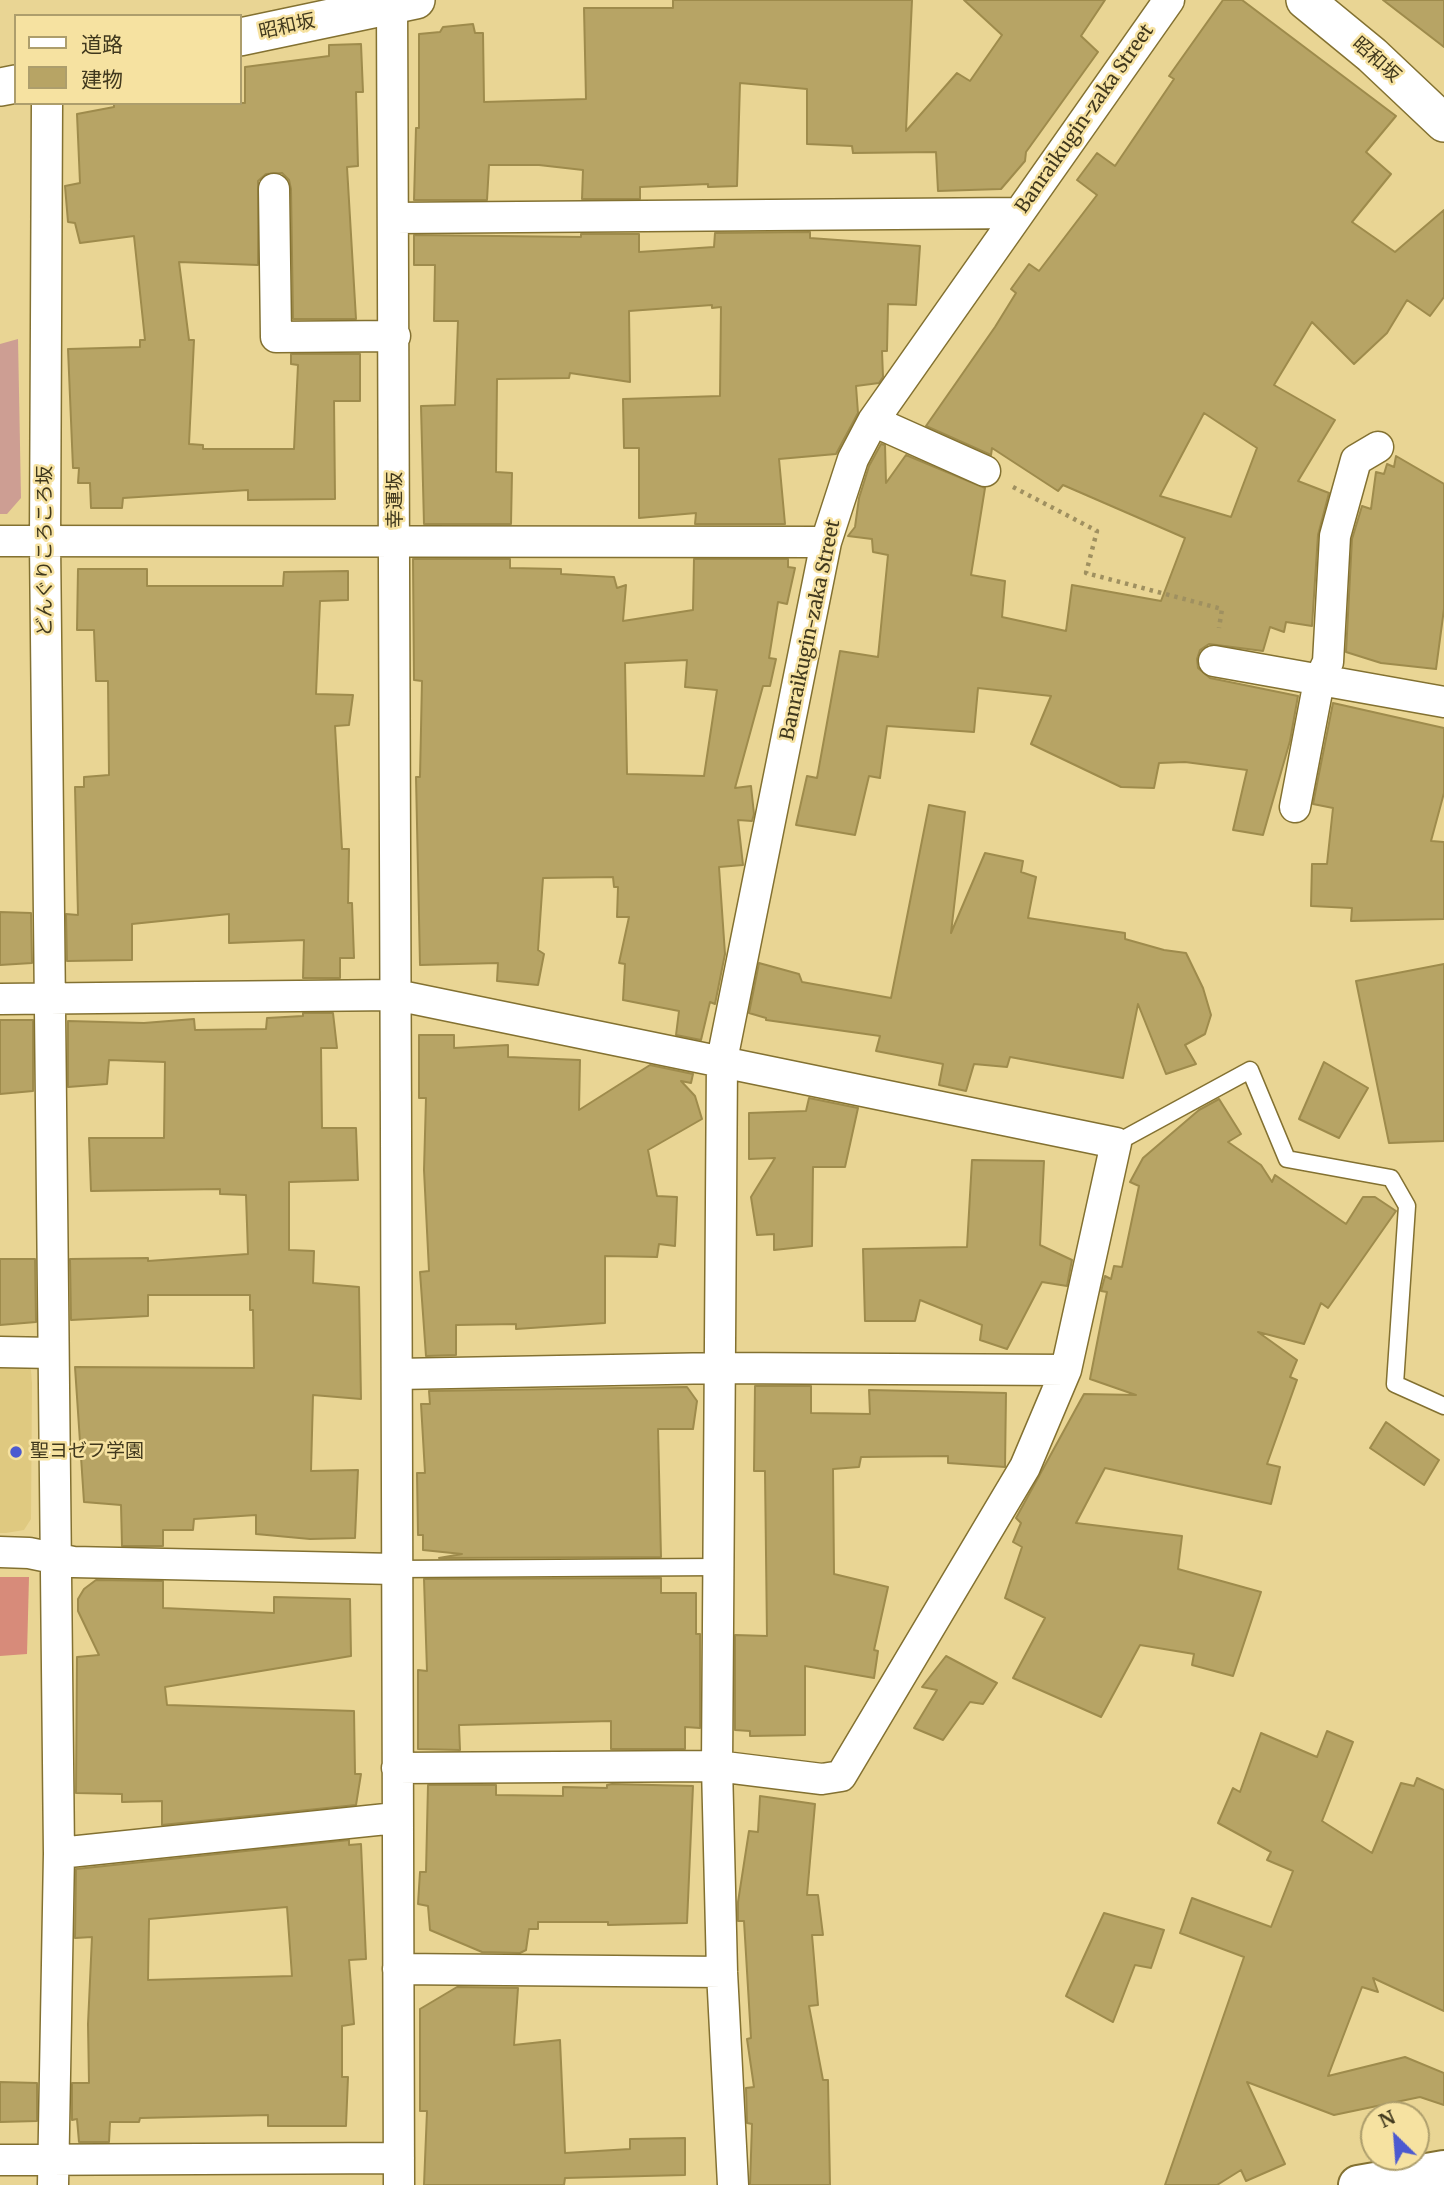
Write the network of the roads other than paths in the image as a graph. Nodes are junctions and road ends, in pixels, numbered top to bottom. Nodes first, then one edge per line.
1 (1169, 0) edge
2 (1305, 0) edge
3 (400, 2) edge
4 (242, 37) edge
5 (47, 105) edge
6 (1444, 123) edge
7 (274, 189) dead end
8 (1019, 213) junction
9 (395, 218) junction
10 (395, 336) junction
11 (873, 421) junction
12 (1378, 447) dead end
13 (985, 471) road end
14 (0, 541) edge
15 (45, 542) junction
16 (826, 542) junction
17 (397, 543) junction
18 (1214, 661) road end
19 (1319, 681) junction
20 (1444, 702) edge
21 (1295, 807) dead end
22 (396, 995) junction
23 (0, 999) edge
24 (52, 999) junction
25 (722, 1060) junction
26 (1116, 1143) junction
27 (0, 1352) edge
28 (53, 1353) junction
29 (720, 1368) junction
30 (1066, 1370) junction
31 (397, 1374) junction
32 (1444, 1406) edge
33 (0, 1552) edge
34 (54, 1558) junction
35 (718, 1567) junction
36 (395, 1569) junction
37 (717, 1766) junction
38 (397, 1768) junction
39 (396, 1818) junction
40 (59, 1853) junction
41 (398, 1969) junction
42 (722, 1972) junction
43 (0, 2160) edge
44 (1439, 2169) edge
45 (399, 2171) edge
46 (53, 2172) edge
47 (733, 2185) edge
48 (1359, 2185) edge

1 - 8 street, Banraikugin-zaka Street
2 - 6 street, 昭和坂
3 - 4 street, 昭和坂
3 - 9 street, 幸運坂
5 - 15 street, どんぐりころころ坂
7 - 10 street
8 - 9 street
8 - 11 street, Banraikugin-zaka Street
9 - 10 street, 幸運坂
10 - 17 street, 幸運坂
11 - 13 street
11 - 16 street, Banraikugin-zaka Street
12 - 19 street
14 - 15 street
15 - 17 street
15 - 24 street, どんぐりころころ坂
16 - 17 street
16 - 25 street, Banraikugin-zaka Street
17 - 22 street, 幸運坂
18 - 19 street
19 - 20 street
19 - 21 street
22 - 24 street
22 - 25 street
22 - 31 street, 幸運坂
23 - 24 street
24 - 28 street, どんぐりころころ坂
25 - 26 street
25 - 29 street, Banraikugin-zaka Street
26 - 30 street
26 - 32 lane
27 - 28 street
28 - 34 street, どんぐりころころ坂
29 - 30 street
29 - 31 street
29 - 35 street, Banraikugin-zaka Street
30 - 37 street
31 - 36 street, 幸運坂
33 - 34 street
34 - 36 street
34 - 40 street, どんぐりころころ坂
35 - 36 lane
35 - 37 street, Banraikugin-zaka Street
36 - 38 street, 幸運坂
37 - 38 street
37 - 42 street, Banraikugin-zaka Street
38 - 39 street, 幸運坂
39 - 40 street
39 - 41 street, 幸運坂
40 - 46 street, どんぐりころころ坂
41 - 42 street
41 - 45 street, 幸運坂
42 - 47 street, Banraikugin-zaka Street
43 - 46 street
44 - 48 main road
45 - 46 street

